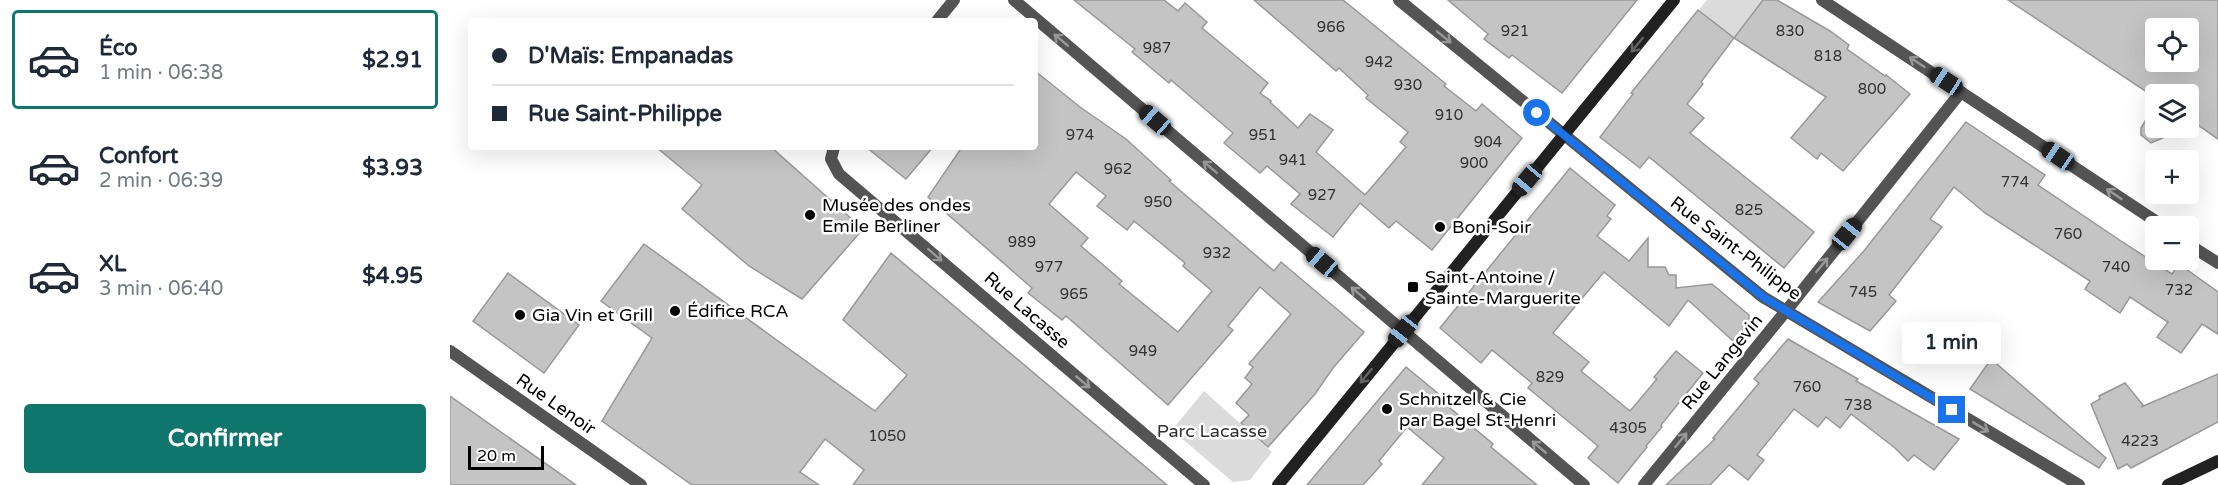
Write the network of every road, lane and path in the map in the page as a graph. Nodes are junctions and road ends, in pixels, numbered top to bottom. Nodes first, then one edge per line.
1 (954, 0) edge
2 (1014, 0) edge
3 (1399, 0) edge
4 (1674, 0) edge
5 (1822, 0) edge
6 (939, 18) edge
7 (1035, 18) edge
8 (1038, 20) edge
9 (1961, 92) junction
10 (1563, 135) junction
11 (832, 153) edge
12 (2148, 216) edge
13 (2199, 251) edge
14 (2218, 263) edge
15 (1786, 311) junction
16 (1403, 331) junction
17 (450, 351) edge
18 (2218, 460) edge
19 (640, 485) edge
20 (1204, 485) edge
21 (1278, 485) edge
22 (1584, 485) edge
23 (1644, 485) edge
24 (2079, 485) edge
25 (2168, 485) edge

1 - 6 street
7 -> 2 street
3 -> 10 street, Rue Saint-Philippe
4 -> 10 main road
9 -> 5 street
16 -> 8 street
12 -> 9 street
15 -> 9 street, Rue Langevin
10 - 15 street, Rue Saint-Philippe
10 - 16 main road
11 -> 20 street, Rue Lacasse
13 - 14 street
23 -> 15 street, Rue Langevin
15 -> 24 street, Rue Saint-Philippe
16 -> 21 main road
22 -> 16 street
17 - 19 street, Rue Lenoir
18 - 25 main road

